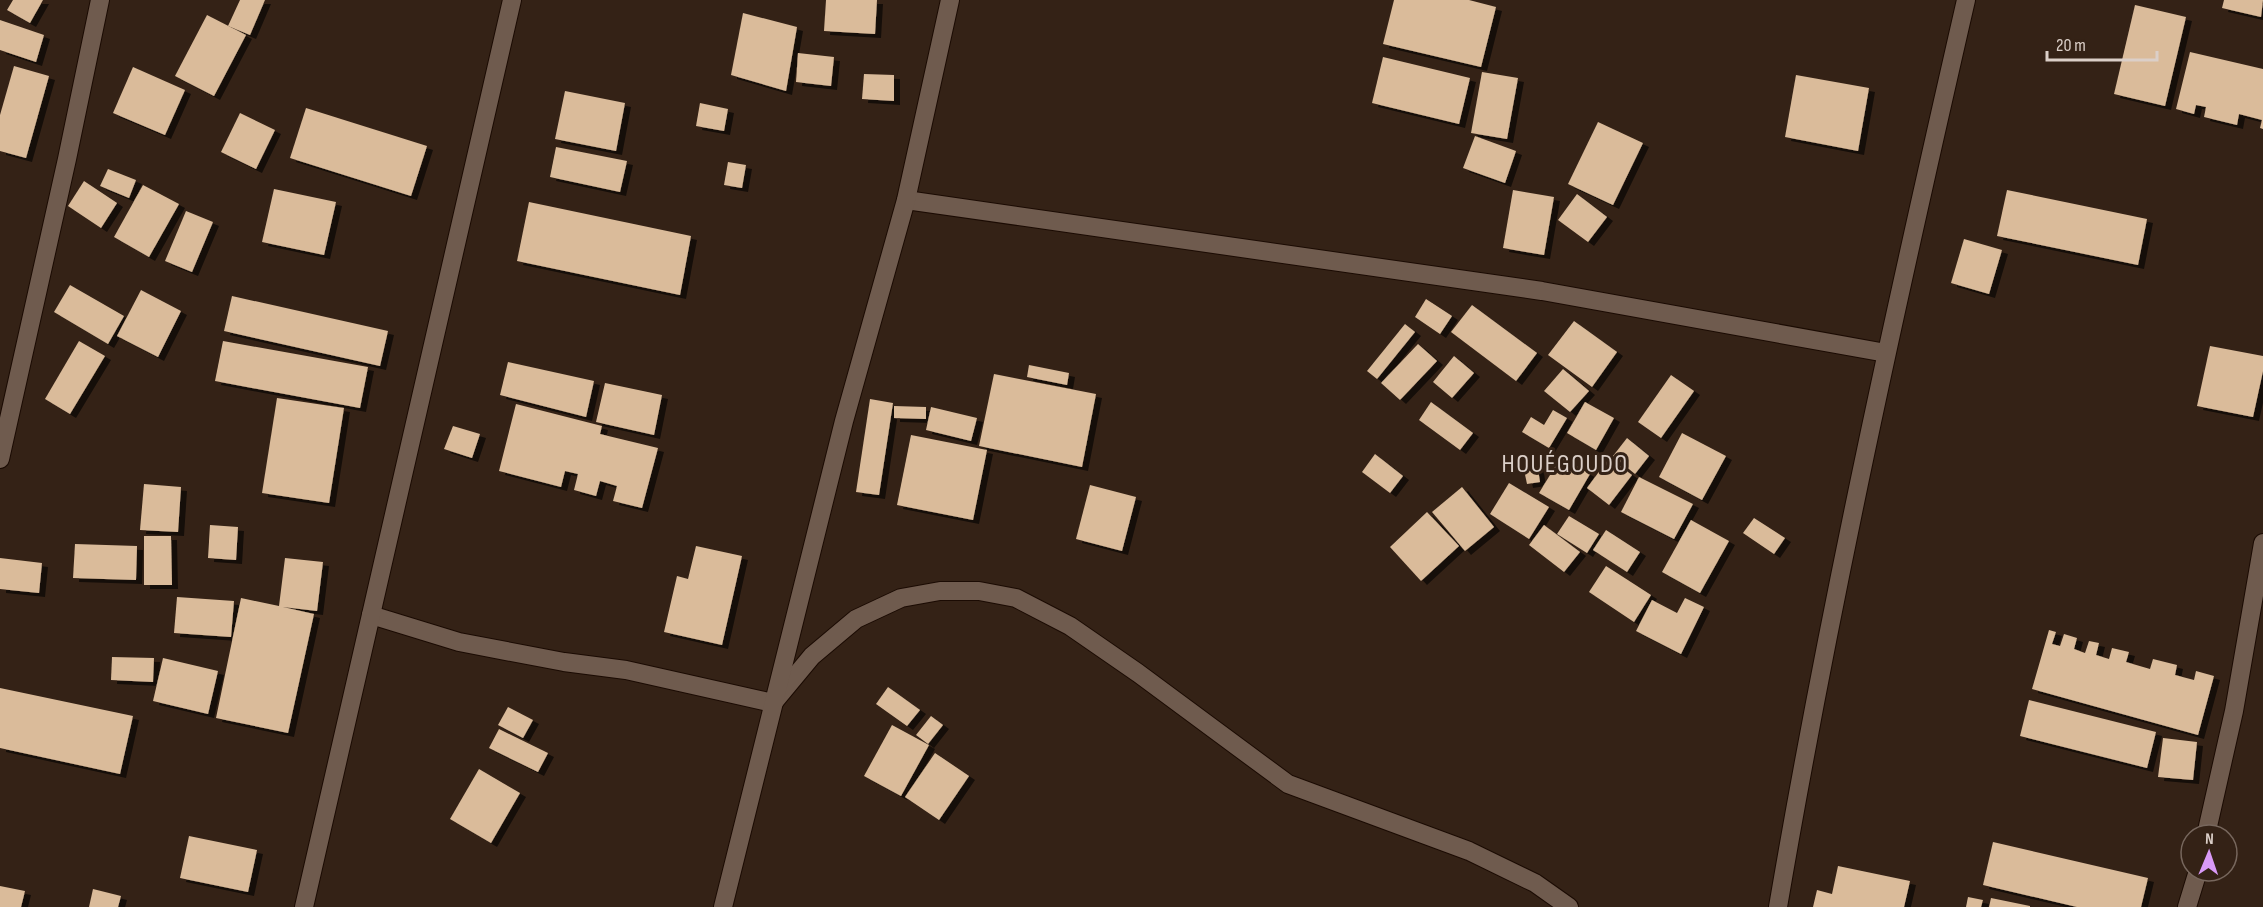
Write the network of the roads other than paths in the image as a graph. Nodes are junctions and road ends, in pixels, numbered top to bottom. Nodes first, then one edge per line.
1 (100, 0) edge
2 (512, 0) edge
3 (950, 0) edge
4 (1965, 0) edge
5 (906, 200) junction
6 (1886, 353) junction
7 (0, 459) edge
8 (2263, 543) edge
9 (371, 615) junction
10 (773, 703) junction
11 (2209, 823) edge
12 (2194, 883) edge
13 (304, 907) edge
14 (723, 907) edge
15 (1569, 907) edge
16 (1778, 907) edge
17 (2187, 907) edge

1 - 7 street
2 - 9 street
3 - 5 street
4 - 6 street
5 - 6 street
5 - 10 street
6 - 16 street
8 - 11 street
9 - 10 street
9 - 13 street
10 - 14 street
10 - 15 street
12 - 17 street

